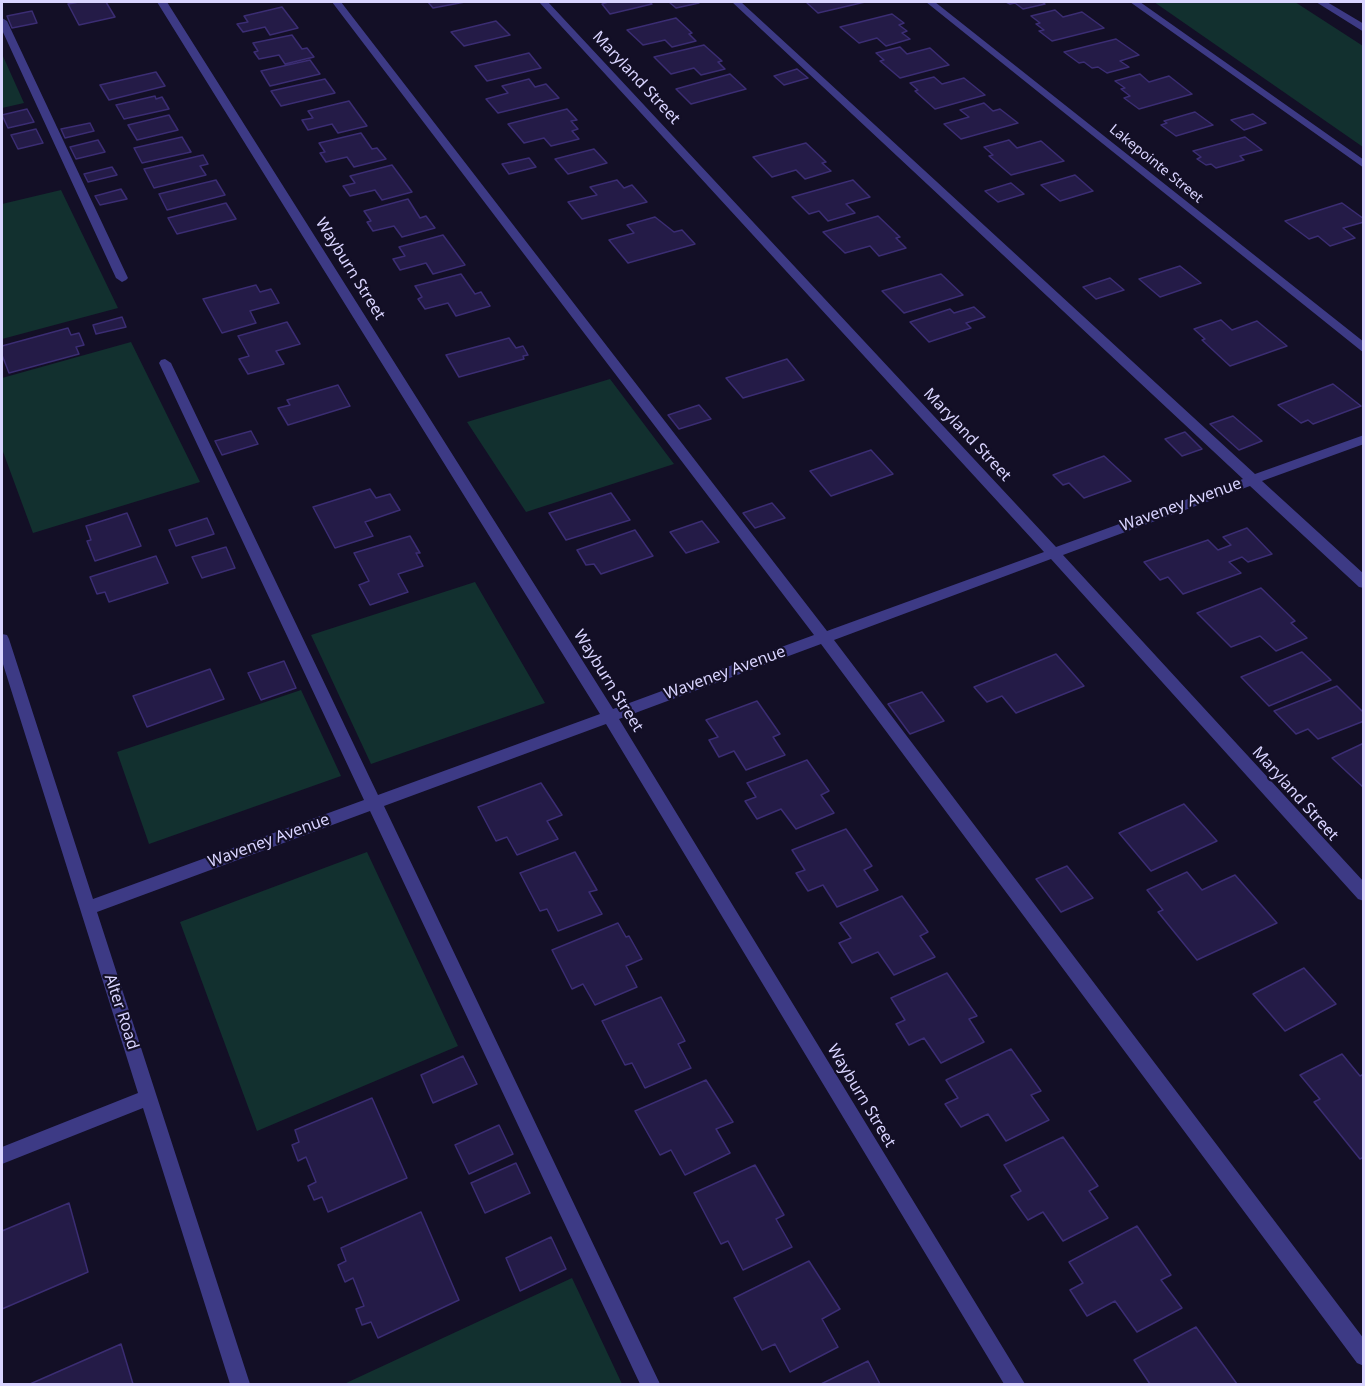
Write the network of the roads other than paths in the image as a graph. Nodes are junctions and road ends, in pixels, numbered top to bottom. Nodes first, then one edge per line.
1 (162, 2) edge
2 (336, 2) edge
3 (543, 2) edge
4 (736, 2) edge
5 (930, 2) edge
6 (1134, 2) edge
7 (1321, 2) edge
8 (2, 21) edge
9 (1364, 28) edge
10 (1364, 165) edge
11 (122, 278) dead end
12 (1364, 349) edge
13 (165, 363) dead end
14 (1364, 439) edge
15 (1251, 480) junction
16 (1052, 552) junction
17 (1364, 583) edge
18 (823, 636) junction
19 (2, 639) edge
20 (609, 716) junction
21 (373, 803) junction
22 (1364, 894) edge
23 (88, 908) junction
24 (148, 1097) junction
25 (2, 1156) edge
26 (1364, 1356) edge
27 (240, 1384) edge
28 (650, 1384) edge
29 (1015, 1384) edge

1 - 20 street, Wayburn Street
2 - 18 street
3 - 16 street, Maryland Street
4 - 15 street
5 - 12 street, Lakepointe Street
6 - 10 street
7 - 9 street
8 - 11 street
13 - 21 street
14 - 15 street, Waveney Avenue
15 - 16 street, Waveney Avenue
15 - 17 street
16 - 18 street, Waveney Avenue
16 - 22 street, Maryland Street
18 - 20 street, Waveney Avenue
18 - 26 street
19 - 23 street, Alter Road
20 - 21 street, Waveney Avenue
20 - 29 street, Wayburn Street
21 - 23 street, Waveney Avenue
21 - 28 street
23 - 24 street, Alter Road
24 - 25 street
24 - 27 street, Alter Road

